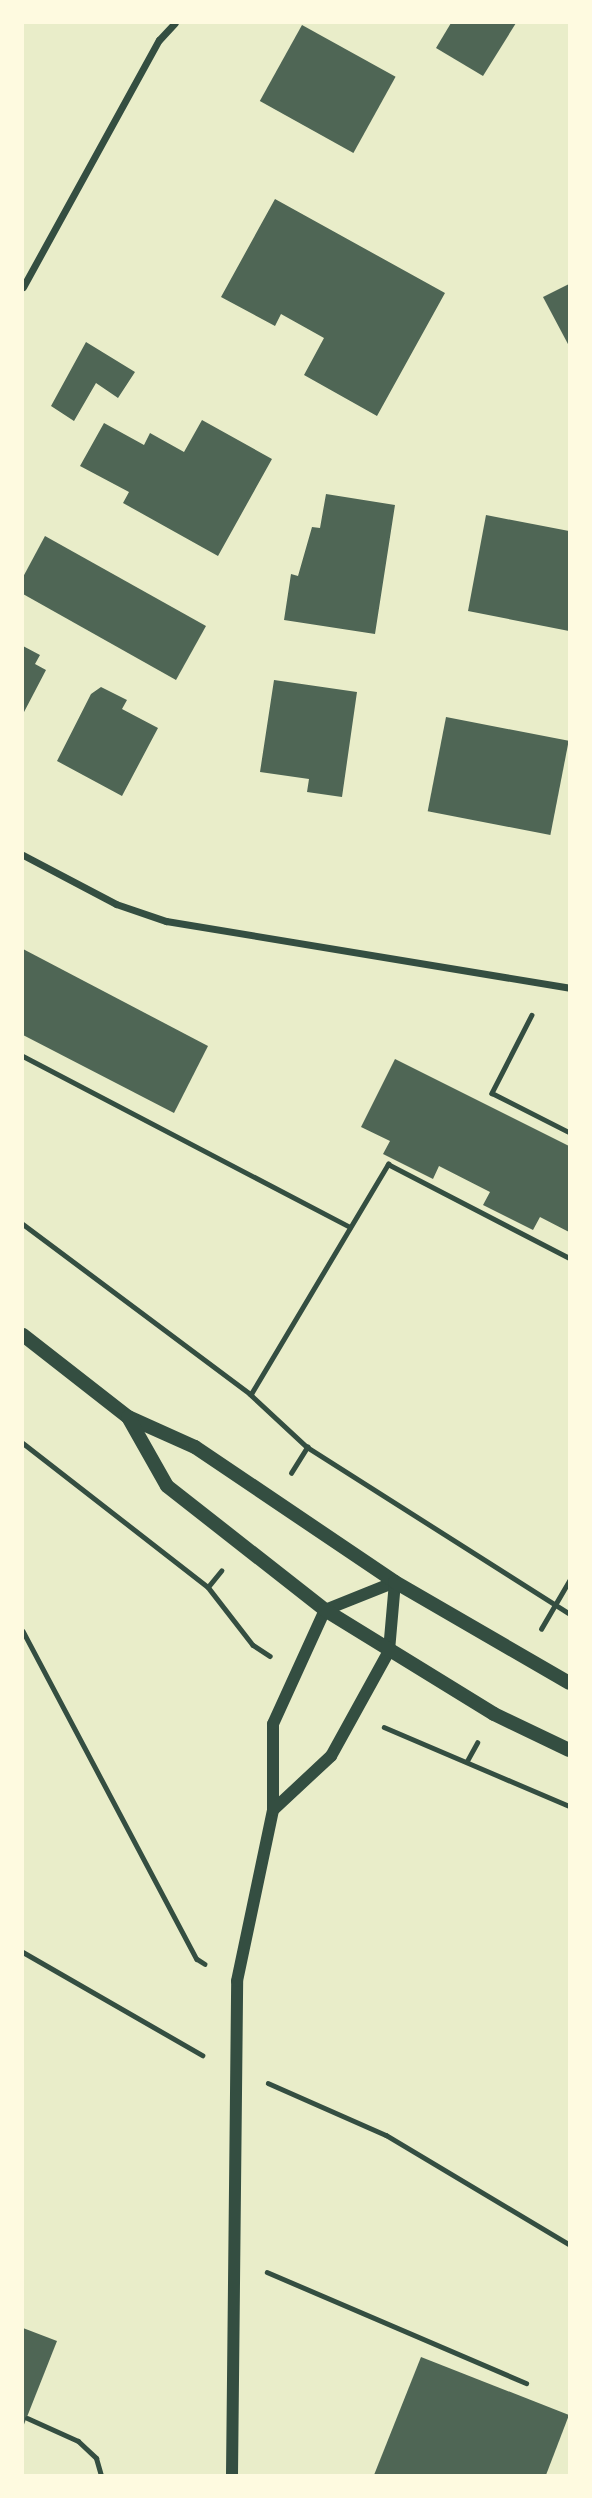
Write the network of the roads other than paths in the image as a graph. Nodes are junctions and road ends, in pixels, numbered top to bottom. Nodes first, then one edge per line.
1 (175, 23) edge
2 (23, 288) edge
3 (23, 855) edge
4 (569, 988) edge
5 (23, 1335) edge
6 (128, 1418) junction
7 (395, 1582) junction
8 (326, 1610) junction
9 (389, 1651) junction
10 (569, 1683) edge
11 (569, 1750) edge
12 (273, 1810) junction
13 (27, 2418) dead end
14 (101, 2475) edge
15 (232, 2475) edge

1 - 2 street
3 - 4 street
5 - 6 main road
6 - 7 main road
6 - 8 main road
7 - 8 street
7 - 9 street
7 - 10 main road
8 - 9 main road
8 - 12 street
9 - 11 main road
9 - 12 street
12 - 15 street
13 - 14 lane

